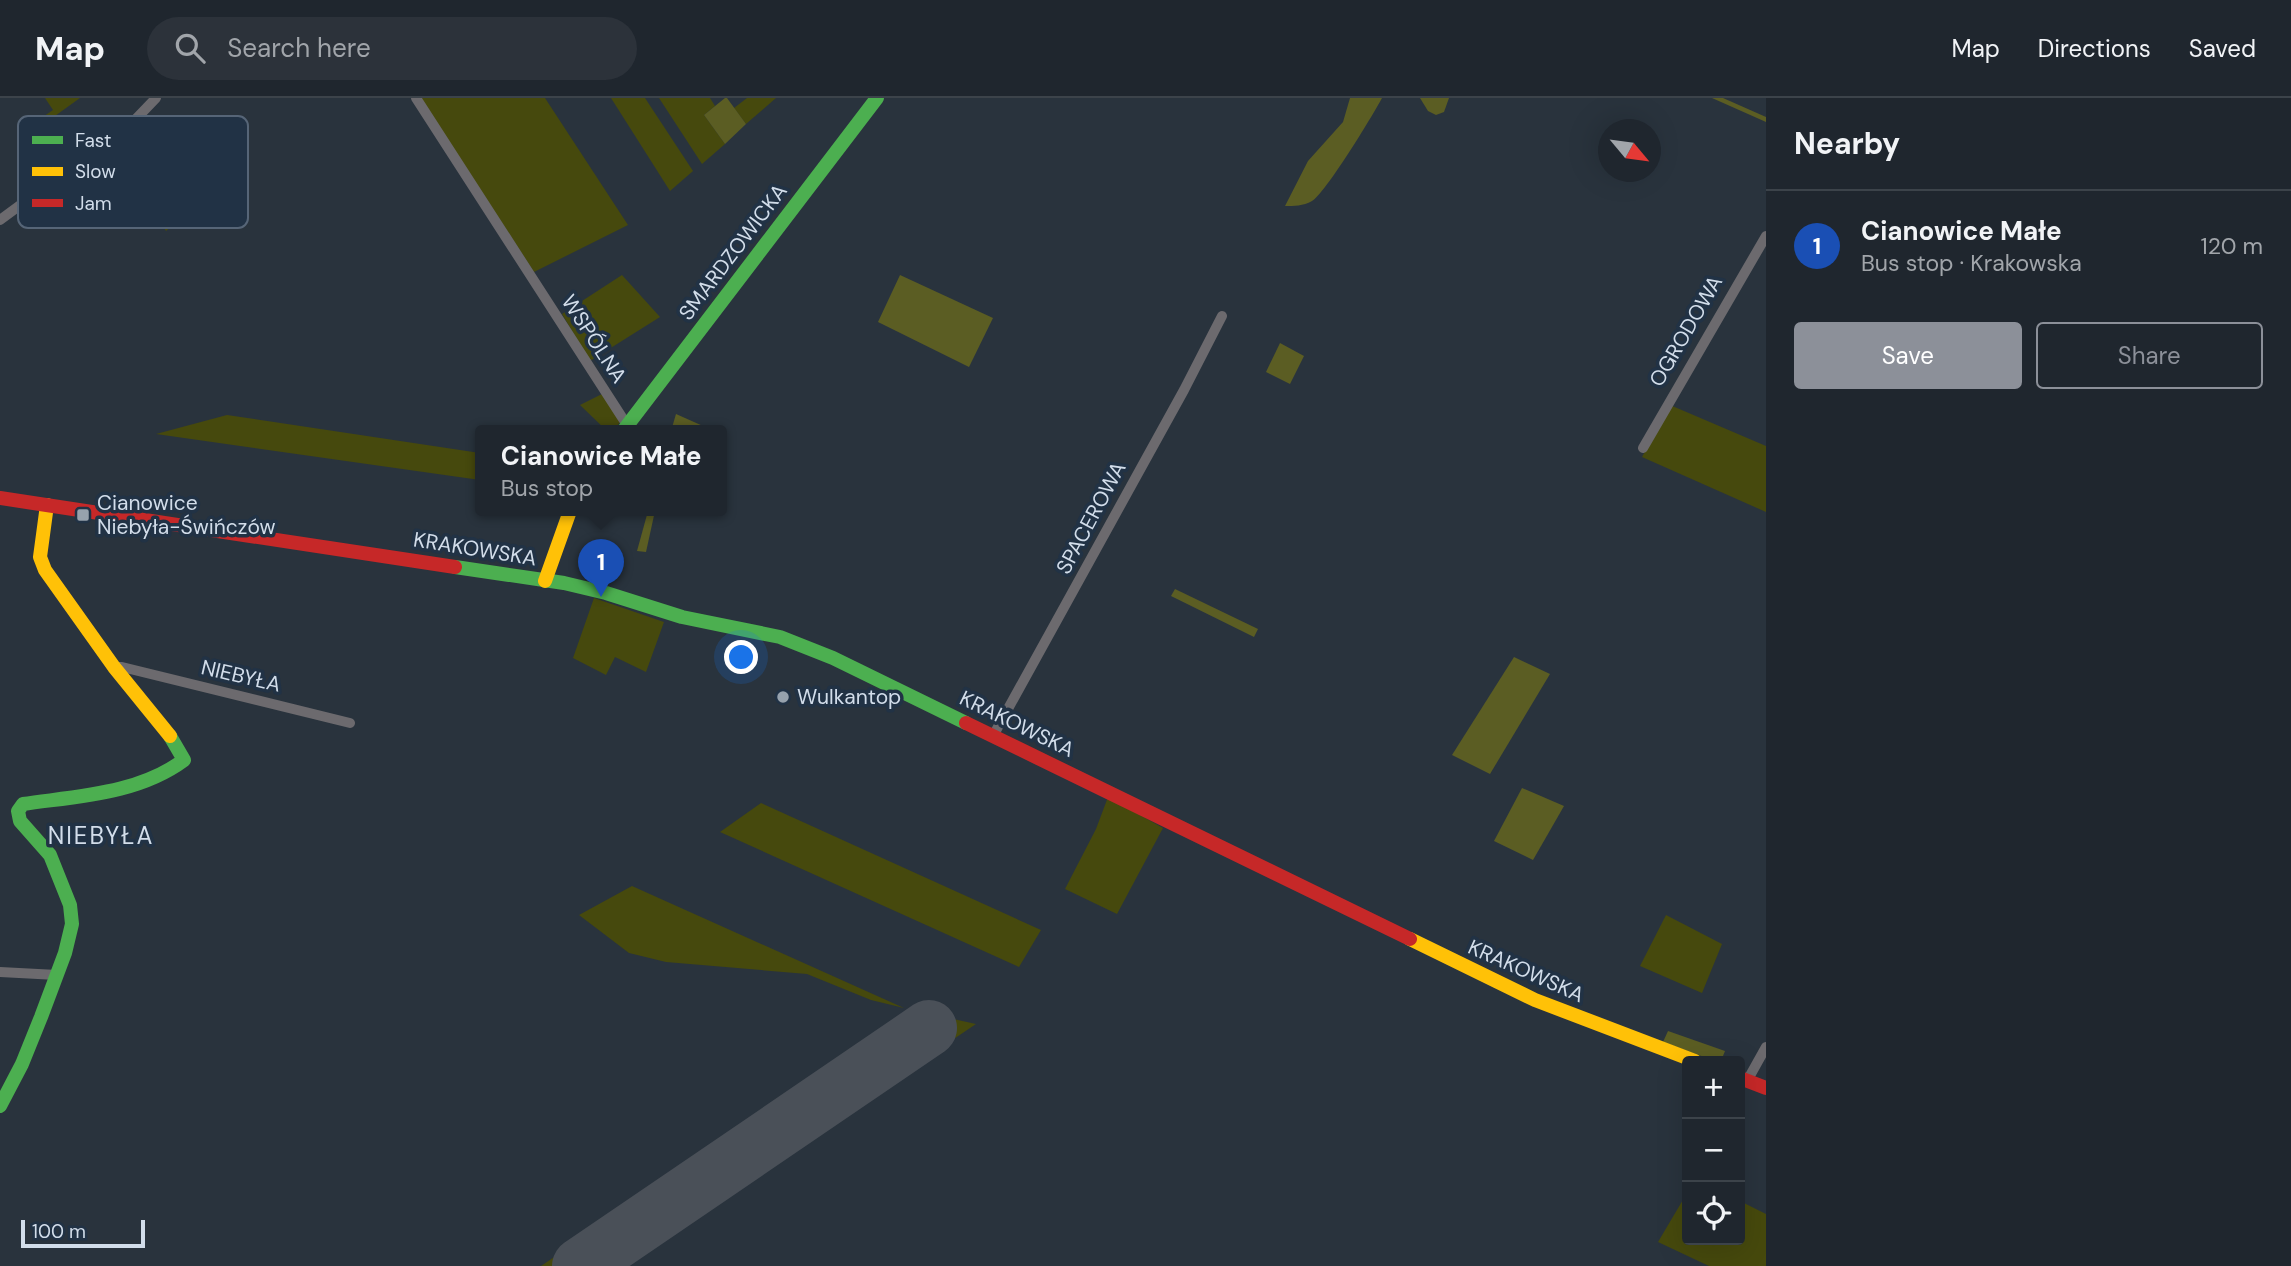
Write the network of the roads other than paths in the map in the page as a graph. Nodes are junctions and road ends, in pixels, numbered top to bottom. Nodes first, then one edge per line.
1 (156, 98) edge
2 (416, 98) edge
3 (877, 98) edge
4 (139, 116) edge
5 (18, 207) edge
6 (0, 220) edge
7 (1766, 236) edge
8 (1222, 316) dead end
9 (623, 425) edge
10 (627, 425) edge
11 (1643, 448) dead end
12 (0, 498) edge
13 (47, 505) junction
14 (568, 516) edge
15 (545, 580) junction
16 (118, 667) junction
17 (350, 723) dead end
18 (993, 736) junction
19 (0, 972) edge
20 (57, 975) junction
21 (1766, 1047) edge
22 (1682, 1056) edge
23 (1745, 1076) edge
24 (1745, 1080) edge
25 (1766, 1088) edge
26 (0, 1106) edge

1 - 4 street
2 - 9 street, WSPÓLNA
3 - 10 main road, SMARDZOWICKA
5 - 6 street
7 - 11 street, OGRODOWA
8 - 18 street, SPACEROWA
12 - 13 main road
13 - 15 main road, KRAKOWSKA
13 - 16 main road
14 - 15 main road
15 - 18 main road, KRAKOWSKA
16 - 17 street, NIEBYŁA
16 - 20 main road
18 - 22 main road, KRAKOWSKA
19 - 20 street
20 - 26 main road
21 - 23 street
24 - 25 main road

